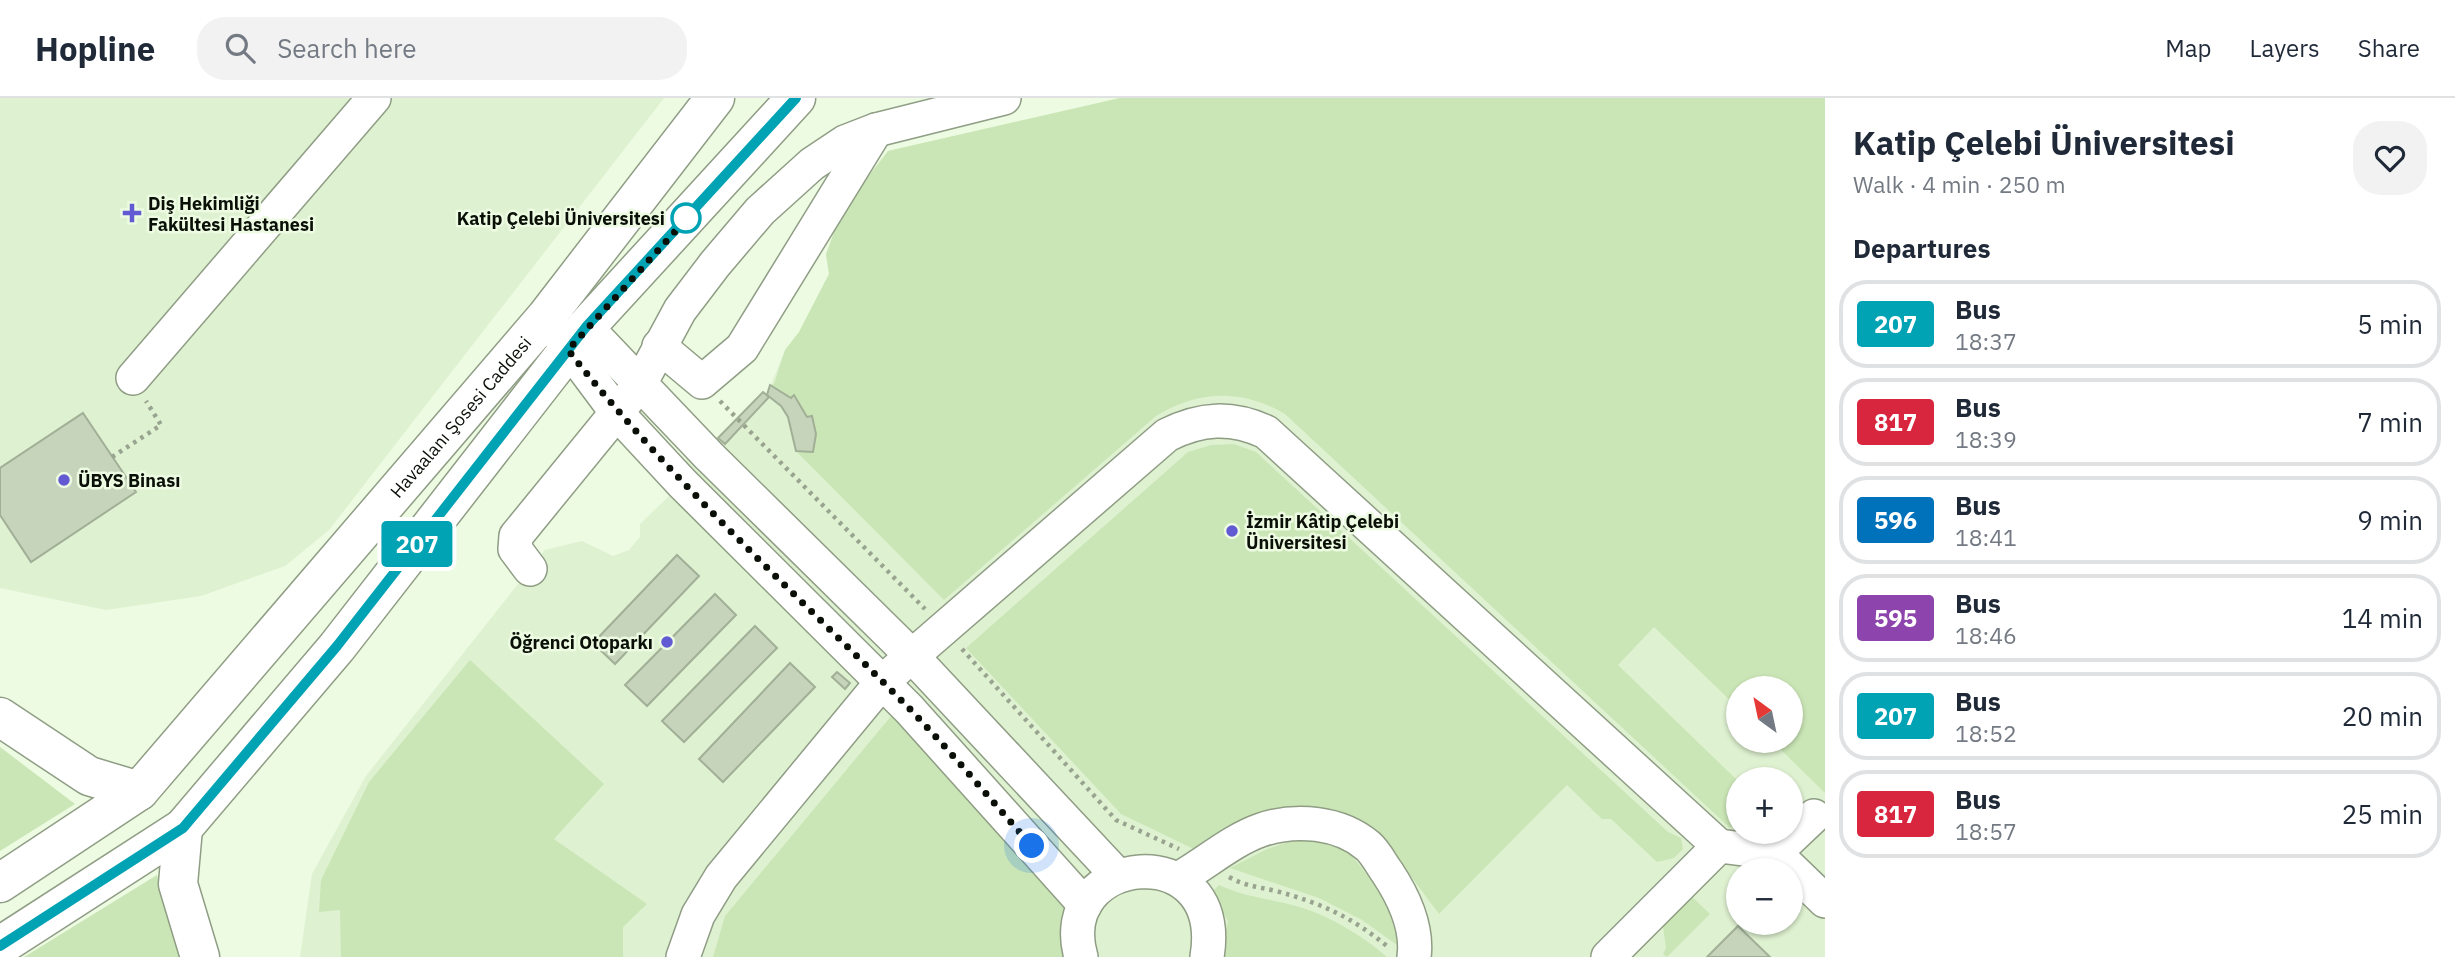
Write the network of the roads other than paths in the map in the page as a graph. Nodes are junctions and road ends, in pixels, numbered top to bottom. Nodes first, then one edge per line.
1 (374, 98) edge
2 (715, 98) edge
3 (796, 98) edge
4 (1004, 98) edge
5 (876, 130) junction
6 (546, 317) junction
7 (577, 339) junction
8 (659, 346) junction
9 (133, 378) road end
10 (640, 384) junction
11 (617, 413) junction
12 (530, 569) dead end
13 (911, 655) junction
14 (882, 682) junction
15 (0, 717) edge
16 (139, 791) junction
17 (1814, 816) dead end
18 (183, 828) junction
19 (1719, 846) junction
20 (1775, 853) junction
21 (1191, 872) junction
22 (1117, 876) junction
23 (0, 883) edge
24 (1825, 901) edge
25 (1085, 905) junction
26 (0, 946) edge
27 (1402, 953) edge
28 (200, 957) edge
29 (683, 957) edge
30 (1081, 957) edge
31 (1207, 957) edge
32 (1608, 957) edge

1 - 9 street
2 - 6 main road, Havaalanı Şosesi Caddesi
3 - 7 main road
4 - 5 street
5 - 8 street
5 - 8 street
6 - 7 street
6 - 16 main road, Havaalanı Şosesi Caddesi
7 - 10 street
7 - 11 street
7 - 18 main road
8 - 10 street
10 - 11 street
10 - 13 street
11 - 12 street
11 - 14 street
13 - 14 street
13 - 19 street
13 - 22 street
14 - 25 street
14 - 29 street
15 - 16 main road
16 - 23 main road, Havaalanı Şosesi Caddesi
17 - 20 street
18 - 26 main road
18 - 28 main road
19 - 20 street
19 - 32 street
20 - 24 street
21 - 22 street
21 - 27 street
21 - 31 street
22 - 25 street
25 - 30 street

